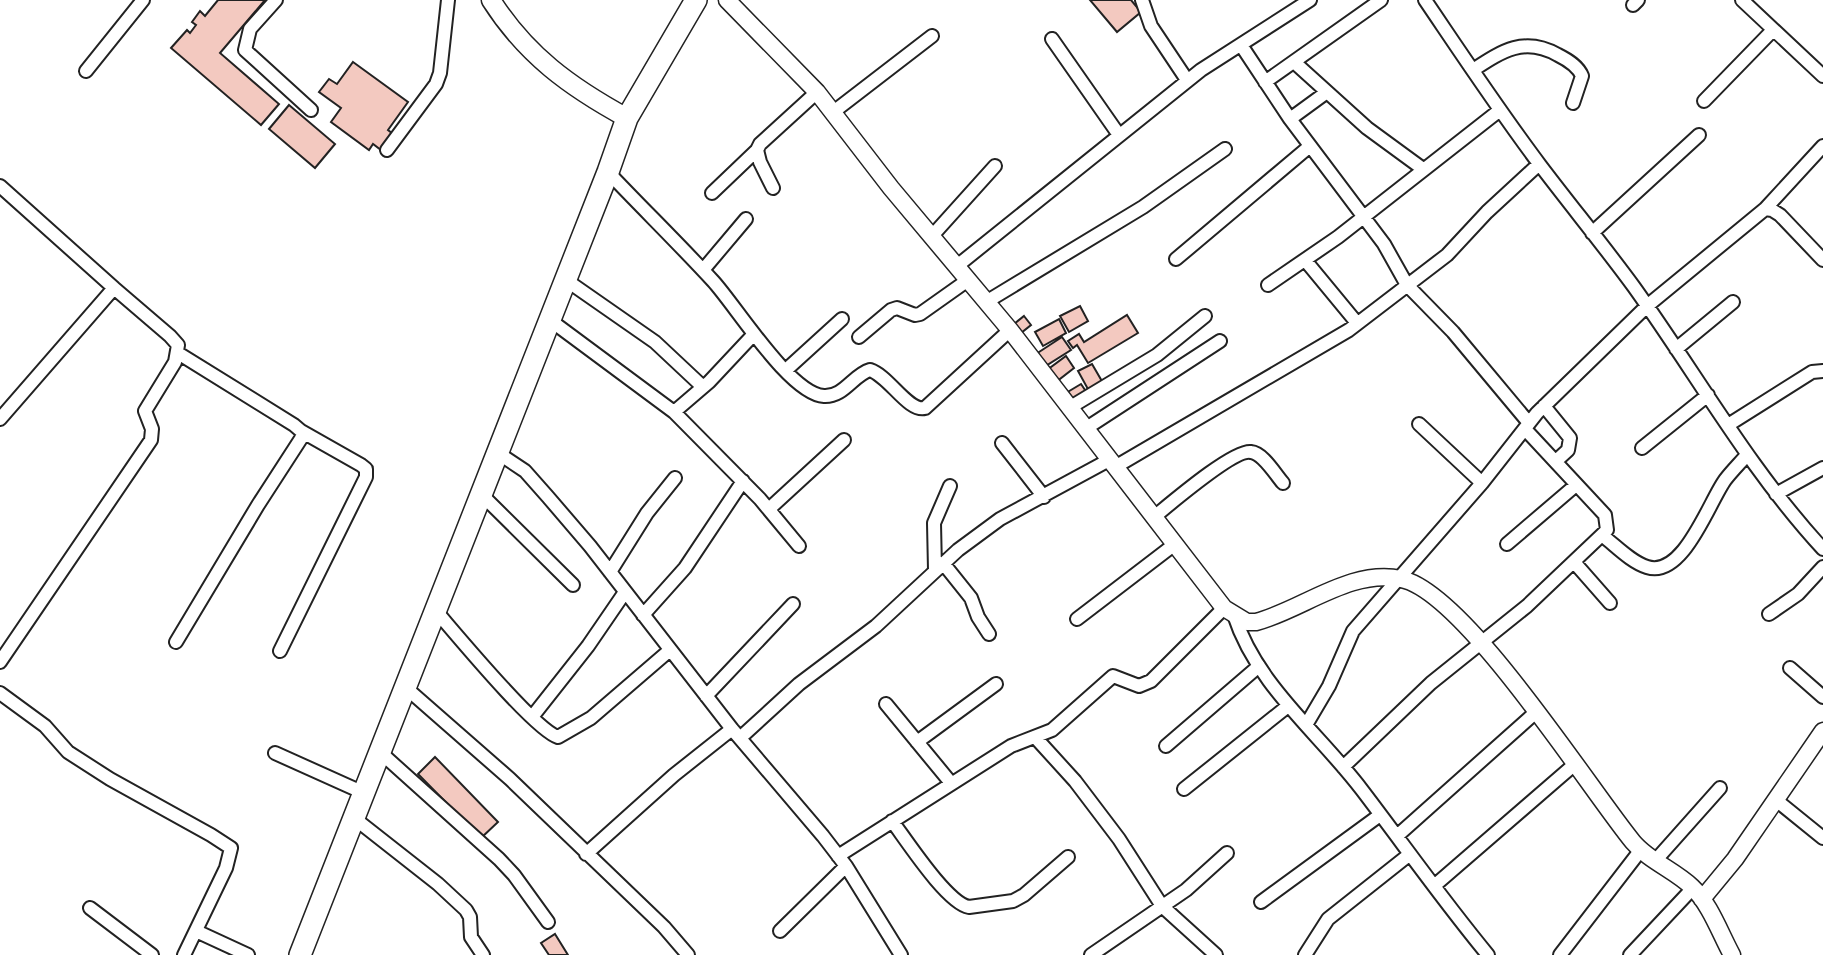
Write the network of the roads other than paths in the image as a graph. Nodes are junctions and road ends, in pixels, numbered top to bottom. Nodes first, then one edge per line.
1 (143, 0) edge
2 (275, 0) edge
3 (448, 0) edge
4 (491, 0) edge
5 (696, 0) edge
6 (727, 0) edge
7 (1142, 0) edge
8 (1310, 0) edge
9 (1381, 0) edge
10 (1425, 0) edge
11 (1742, 0) edge
12 (1773, 30) junction
13 (932, 36) dead end
14 (1052, 38) dead end
15 (1241, 45) junction
16 (1294, 62) junction
17 (1473, 70) junction
18 (86, 71) dead end
19 (1823, 76) edge
20 (1187, 80) junction
21 (1265, 82) junction
22 (817, 92) junction
23 (1327, 92) junction
24 (1704, 101) dead end
25 (1573, 103) dead end
26 (312, 110) dead end
27 (1500, 110) junction
28 (832, 113) junction
29 (627, 118) junction
30 (1290, 118) junction
31 (1119, 135) junction
32 (1699, 135) dead end
33 (1310, 146) junction
34 (1823, 146) edge
35 (1225, 149) dead end
36 (387, 150) dead end
37 (757, 150) junction
38 (1539, 164) junction
39 (995, 166) dead end
40 (1423, 169) junction
41 (608, 172) junction
42 (0, 186) edge
43 (773, 188) dead end
44 (712, 192) dead end
45 (1765, 209) junction
46 (1364, 216) junction
47 (746, 219) dead end
48 (1592, 233) junction
49 (932, 236) junction
50 (1176, 259) dead end
51 (1305, 260) junction
52 (1823, 260) edge
53 (957, 266) junction
54 (703, 270) junction
55 (566, 280) junction
56 (968, 280) junction
57 (1268, 285) dead end
58 (1407, 285) junction
59 (114, 288) junction
60 (986, 302) junction
61 (1733, 302) dead end
62 (1647, 306) junction
63 (1205, 316) dead end
64 (842, 319) dead end
65 (550, 320) junction
66 (1357, 323) junction
67 (1010, 331) junction
68 (754, 334) junction
69 (859, 337) dead end
70 (1220, 341) dead end
71 (1676, 349) junction
72 (178, 353) junction
73 (786, 370) junction
74 (1823, 370) edge
75 (703, 387) junction
76 (1708, 395) junction
77 (1544, 405) junction
78 (1069, 408) junction
79 (674, 412) junction
80 (0, 419) edge
81 (1419, 425) dead end
82 (1728, 425) junction
83 (1527, 426) junction
84 (1085, 429) junction
85 (301, 431) junction
86 (844, 440) dead end
87 (1002, 443) dead end
88 (1642, 448) dead end
89 (498, 453) junction
90 (1746, 456) junction
91 (1556, 461) junction
92 (1112, 464) junction
93 (1823, 468) edge
94 (675, 478) dead end
95 (743, 481) junction
96 (1283, 483) dead end
97 (1482, 483) junction
98 (1576, 485) junction
99 (950, 486) dead end
100 (481, 494) junction
101 (1776, 494) junction
102 (1044, 497) junction
103 (769, 509) junction
104 (1154, 517) junction
105 (1603, 536) junction
106 (1175, 544) junction
107 (1507, 544) dead end
108 (799, 546) dead end
109 (1823, 549) edge
110 (1574, 562) junction
111 (939, 566) junction
112 (1823, 567) edge
113 (610, 572) junction
114 (1399, 578) junction
115 (573, 585) dead end
116 (625, 592) junction
117 (1610, 603) dead end
118 (793, 604) dead end
119 (436, 611) junction
120 (1229, 612) junction
121 (1769, 614) dead end
122 (643, 615) junction
123 (1077, 619) dead end
124 (989, 634) dead end
125 (176, 642) dead end
126 (1480, 643) junction
127 (670, 650) junction
128 (280, 651) dead end
129 (0, 662) edge
130 (1259, 666) junction
131 (1790, 668) dead end
132 (996, 684) dead end
133 (405, 688) junction
134 (0, 693) edge
135 (706, 696) junction
136 (1823, 696) edge
137 (886, 704) dead end
138 (1288, 706) junction
139 (1536, 712) junction
140 (532, 717) junction
141 (1306, 725) junction
142 (1823, 730) edge
143 (736, 733) junction
144 (1035, 737) junction
145 (917, 742) junction
146 (1166, 746) dead end
147 (380, 752) junction
148 (275, 753) dead end
149 (1575, 764) junction
150 (1343, 767) junction
151 (951, 783) junction
152 (1720, 788) dead end
153 (1184, 789) dead end
154 (364, 793) junction
155 (1776, 800) junction
156 (1380, 815) junction
157 (354, 818) junction
158 (892, 821) junction
159 (1397, 836) junction
160 (1823, 838) edge
161 (1640, 850) junction
162 (1227, 853) dead end
163 (586, 854) junction
164 (1410, 854) junction
165 (1068, 857) dead end
166 (842, 861) junction
167 (1655, 861) junction
168 (1434, 886) junction
169 (1698, 894) junction
170 (1261, 902) dead end
171 (1162, 906) junction
172 (90, 908) dead end
173 (548, 922) dead end
174 (196, 931) junction
175 (780, 931) dead end
176 (1483, 953) edge
177 (152, 955) edge
178 (184, 955) edge
179 (248, 955) edge
180 (300, 955) edge
181 (482, 955) edge
182 (688, 955) edge
183 (901, 955) edge
184 (1091, 955) edge
185 (1216, 955) edge
186 (1305, 955) edge
187 (1560, 955) edge
188 (1630, 955) edge
189 (1732, 955) edge

1 - 18 street
2 - 26 street
3 - 36 street
4 - 29 main road
5 - 29 highway
6 - 22 street
7 - 20 street
8 - 15 street
9 - 16 street
10 - 17 street
11 - 12 street
12 - 19 street
12 - 24 street
13 - 28 street
14 - 31 street
15 - 20 street
15 - 21 street
16 - 21 street
16 - 23 street
17 - 25 street
17 - 27 street
20 - 31 street
21 - 30 street
22 - 28 street
22 - 37 street
23 - 30 street
23 - 40 street
27 - 38 street
27 - 40 street
28 - 49 street
29 - 41 highway
30 - 33 street
31 - 53 street
32 - 48 street
33 - 46 street
33 - 50 street
34 - 45 street
35 - 60 street
37 - 43 street
37 - 44 street
38 - 48 street
38 - 58 street
39 - 49 street
40 - 46 street
41 - 54 street
41 - 55 highway
42 - 59 street
45 - 52 street
45 - 62 street
46 - 51 street
46 - 58 street
47 - 54 street
48 - 62 street
49 - 53 street
51 - 57 street
51 - 66 street
53 - 56 street
54 - 68 street
55 - 65 highway
55 - 75 street
56 - 60 street
56 - 69 street
58 - 66 street
58 - 83 street
59 - 72 street
59 - 80 street
60 - 67 street
61 - 71 street
62 - 71 street
62 - 77 street
63 - 78 street
64 - 73 street
65 - 79 street
65 - 89 highway
66 - 92 street
67 - 73 street
67 - 78 street
68 - 73 street
68 - 75 street
70 - 84 street
71 - 76 street
72 - 85 street
72 - 129 street
74 - 82 street
75 - 79 street
76 - 82 street
76 - 88 street
77 - 83 street
77 - 91 street
78 - 84 street
79 - 95 street
81 - 97 street
82 - 90 street
83 - 91 street
83 - 97 street
84 - 92 street
85 - 125 street
85 - 128 street
86 - 103 street
87 - 102 street
89 - 100 highway
89 - 113 street
90 - 101 street
90 - 105 street
91 - 98 street
92 - 102 street
92 - 104 street
93 - 101 street
94 - 113 street
95 - 103 street
95 - 122 street
96 - 104 street
97 - 114 street
98 - 105 street
98 - 107 street
99 - 111 street
100 - 115 street
100 - 119 highway
101 - 109 street
102 - 111 street
103 - 108 street
104 - 106 street
105 - 110 street
106 - 120 street
106 - 123 street
110 - 117 street
110 - 126 street
111 - 124 street
111 - 143 street
112 - 121 street
113 - 116 street
114 - 120 street
114 - 126 street
114 - 141 street
116 - 122 street
116 - 140 street
118 - 135 street
119 - 133 highway
119 - 140 street
120 - 130 street
120 - 144 street
122 - 127 street
126 - 139 street
126 - 150 street
127 - 135 street
127 - 140 street
130 - 138 street
130 - 146 street
131 - 136 street
132 - 145 street
133 - 147 highway
133 - 163 street
134 - 174 street
135 - 143 street
137 - 145 street
138 - 141 street
138 - 153 street
139 - 149 street
139 - 159 street
141 - 150 street
142 - 155 street
143 - 163 street
143 - 166 street
144 - 151 street
144 - 171 street
145 - 151 street
147 - 154 highway
147 - 173 street
148 - 154 street
149 - 161 street
149 - 168 street
150 - 156 street
151 - 158 street
152 - 167 street
154 - 157 highway
155 - 160 street
155 - 169 street
156 - 159 street
156 - 170 street
157 - 180 highway
157 - 181 street
158 - 165 street
158 - 166 street
159 - 164 street
161 - 167 street
161 - 187 street
162 - 171 street
163 - 182 street
164 - 168 street
164 - 186 street
166 - 175 street
166 - 183 street
167 - 169 street
168 - 176 street
169 - 188 street
169 - 189 street
171 - 184 street
171 - 185 street
172 - 177 street
174 - 178 street
174 - 179 street

